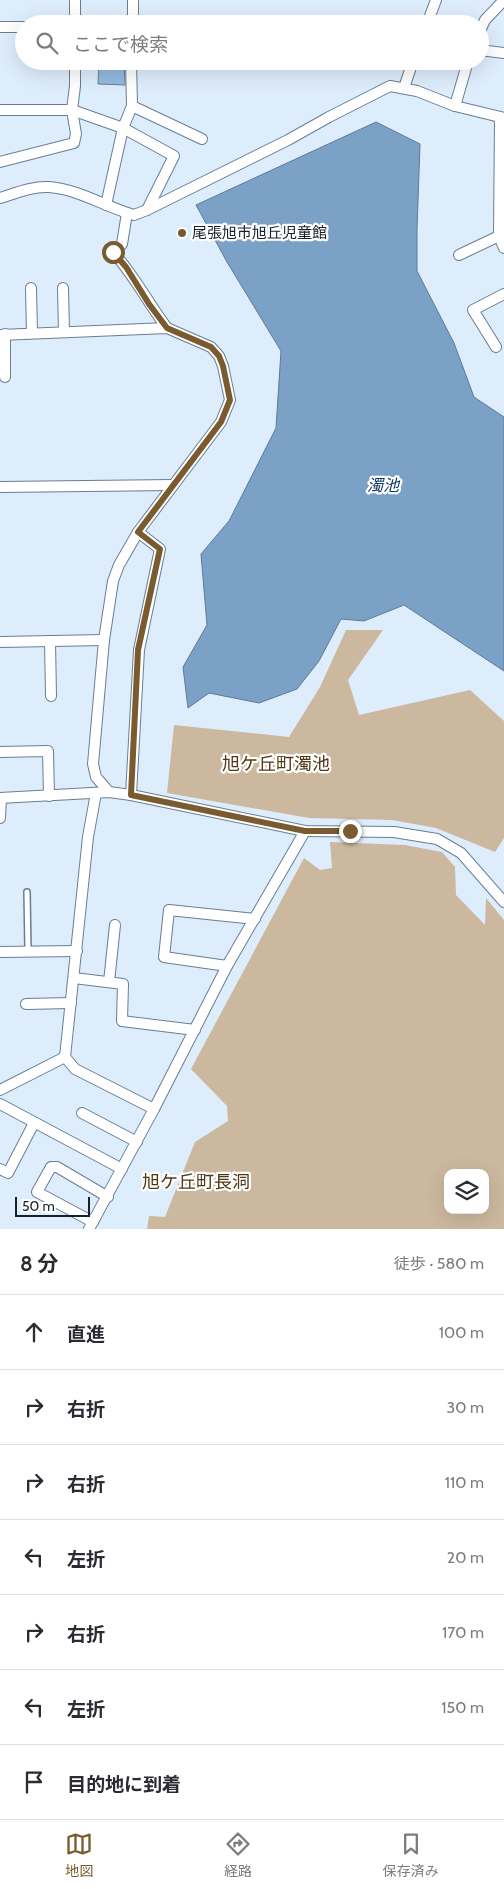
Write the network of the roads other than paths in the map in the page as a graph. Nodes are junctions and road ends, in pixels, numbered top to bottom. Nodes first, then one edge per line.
1 (75, 0) edge
2 (133, 0) edge
3 (436, 0) edge
4 (504, 0) edge
5 (75, 15) edge
6 (133, 15) edge
7 (430, 15) edge
8 (489, 16) edge
9 (0, 27) edge
10 (15, 27) edge
11 (489, 51) edge
12 (504, 53) edge
13 (75, 70) edge
14 (131, 70) edge
15 (410, 70) edge
16 (465, 70) edge
17 (404, 88) junction
18 (132, 106) junction
19 (455, 106) junction
20 (0, 110) edge
21 (72, 110) junction
22 (502, 118) edge
23 (123, 128) junction
24 (202, 139) dead end
25 (0, 162) edge
26 (0, 198) edge
27 (106, 205) junction
28 (147, 210) junction
29 (127, 214) junction
30 (499, 236) junction
31 (504, 248) edge
32 (459, 255) dead end
33 (31, 288) dead end
34 (63, 288) dead end
35 (504, 294) edge
36 (167, 328) junction
37 (64, 332) junction
38 (32, 333) junction
39 (2, 335) edge
40 (496, 347) dead end
41 (4, 377) dead end
42 (173, 485) junction
43 (0, 486) edge
44 (138, 532) junction
45 (104, 640) junction
46 (50, 641) junction
47 (0, 642) edge
48 (51, 696) dead end
49 (0, 752) edge
50 (109, 792) junction
51 (96, 794) junction
52 (131, 795) junction
53 (49, 796) junction
54 (0, 798) edge
55 (0, 818) edge
56 (305, 831) junction
57 (27, 892) dead end
58 (504, 902) edge
59 (255, 918) junction
60 (115, 926) dead end
61 (28, 950) junction
62 (77, 951) junction
63 (0, 952) edge
64 (227, 966) junction
65 (74, 978) junction
66 (109, 982) junction
67 (71, 1003) junction
68 (26, 1004) dead end
69 (195, 1030) junction
70 (65, 1057) junction
71 (0, 1090) edge
72 (0, 1104) edge
73 (154, 1109) junction
74 (82, 1113) dead end
75 (34, 1123) junction
76 (137, 1142) junction
77 (0, 1169) edge
78 (122, 1170) junction
79 (108, 1196) junction
80 (91, 1225) edge

1 - 5 street
2 - 6 street
3 - 7 street
4 - 8 street
9 - 10 street
11 - 12 street
13 - 21 street
14 - 18 street
15 - 17 street
16 - 19 street
17 - 19 street
17 - 28 street
18 - 23 street
18 - 24 street
19 - 22 street
20 - 21 street
21 - 23 street
21 - 25 street
22 - 30 street
23 - 27 street
23 - 28 street
26 - 27 street
27 - 29 street
28 - 29 street
29 - 36 street
30 - 31 street
30 - 32 street
33 - 38 street
34 - 37 street
35 - 40 street
36 - 37 street
36 - 42 street
37 - 38 street
38 - 39 street
39 - 41 street
42 - 43 street
42 - 44 street
44 - 45 street
44 - 52 street
45 - 46 street
45 - 50 street
46 - 47 street
46 - 48 street
49 - 53 street
50 - 51 street
50 - 52 street
51 - 53 street
51 - 62 street
52 - 56 street
53 - 54 street
54 - 55 street
56 - 58 street
56 - 59 street
57 - 61 lane
59 - 64 street
59 - 64 street
60 - 66 street
61 - 62 street
61 - 63 street
62 - 65 street
64 - 69 street
65 - 66 street
65 - 67 street
66 - 69 street
67 - 68 street
67 - 70 street
69 - 73 street
70 - 71 street
70 - 73 street
72 - 75 street
73 - 76 street
74 - 76 street
75 - 77 street
75 - 78 street
76 - 78 street
78 - 79 street
79 - 80 street
79 - 80 street

